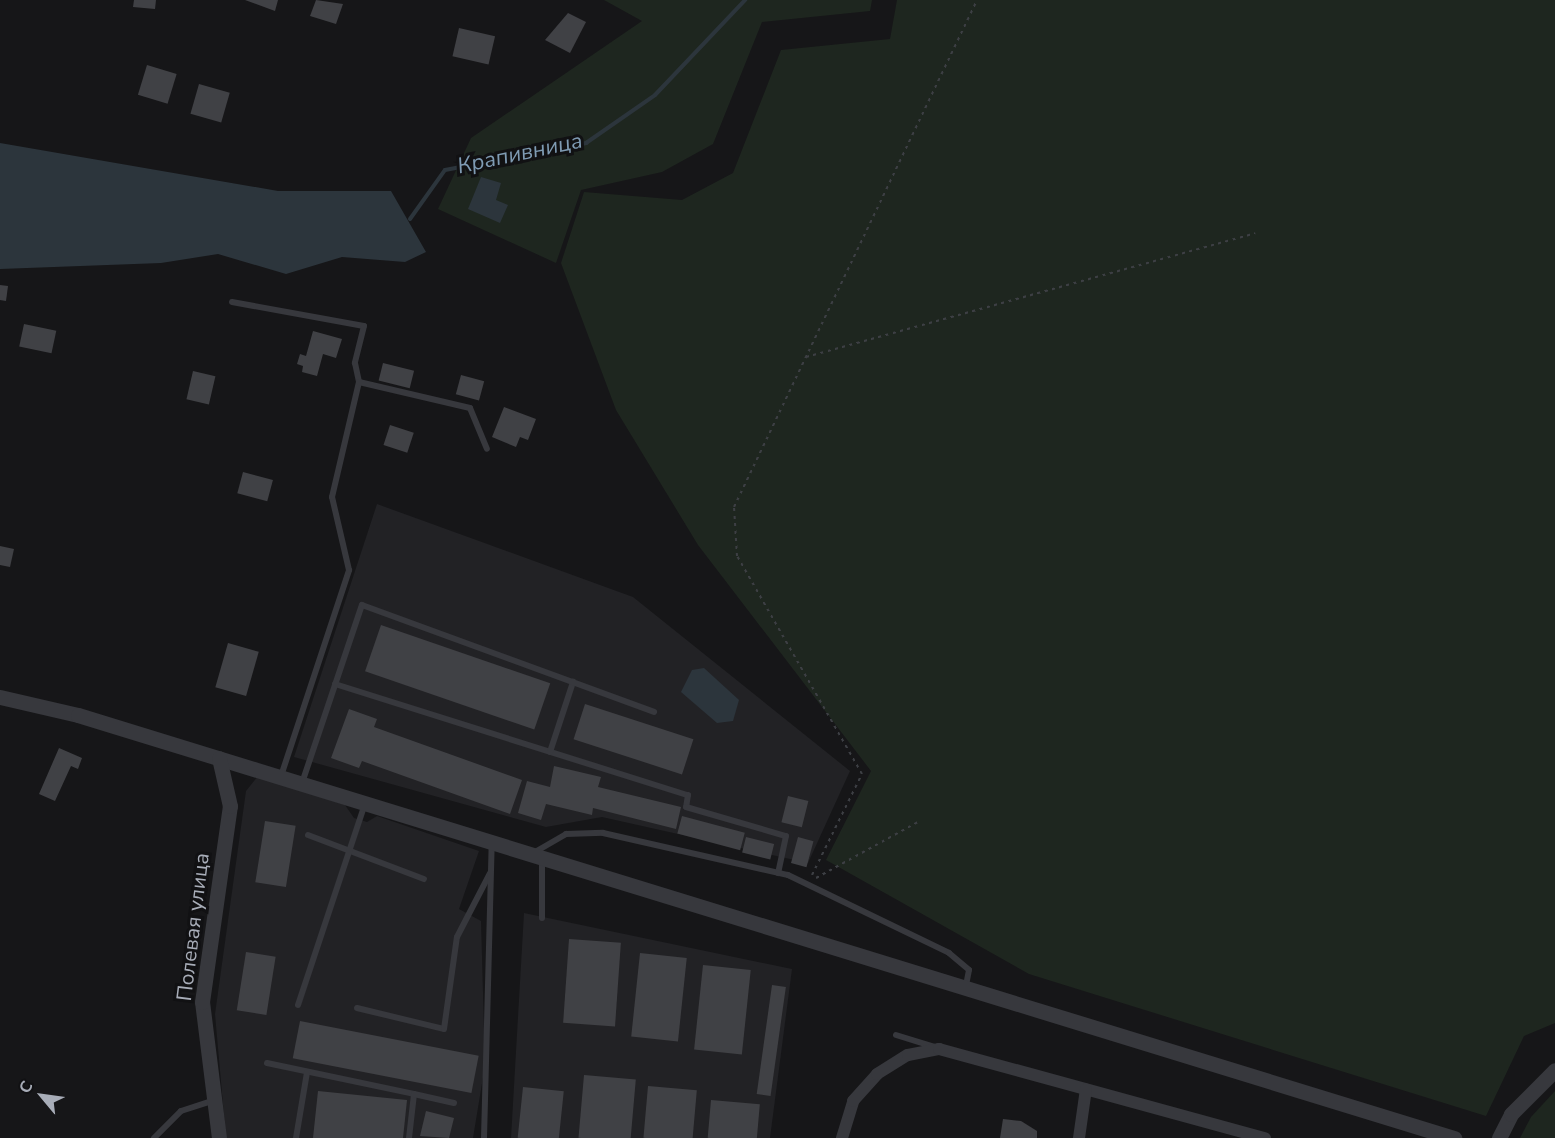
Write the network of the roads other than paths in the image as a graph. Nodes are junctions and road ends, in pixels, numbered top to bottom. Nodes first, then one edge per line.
1 (232, 302) dead end
2 (359, 382) junction
3 (487, 449) dead end
4 (573, 682) junction
5 (335, 684) junction
6 (0, 697) edge
7 (654, 712) dead end
8 (550, 752) junction
9 (219, 758) junction
10 (281, 777) junction
11 (301, 783) junction
12 (365, 803) junction
13 (308, 835) dead end
14 (492, 842) junction
15 (350, 849) junction
16 (537, 856) junction
17 (491, 870) junction
18 (778, 873) junction
19 (424, 879) dead end
20 (542, 918) dead end
21 (966, 988) junction
22 (298, 1005) dead end
23 (357, 1008) dead end
24 (896, 1035) dead end
25 (939, 1049) junction
26 (267, 1064) dead end
27 (1555, 1070) edge
28 (307, 1072) junction
29 (1086, 1089) junction
30 (414, 1094) junction
31 (211, 1101) junction
32 (454, 1103) dead end
33 (154, 1138) edge
34 (219, 1138) edge
35 (296, 1138) edge
36 (409, 1138) edge
37 (484, 1138) edge
38 (842, 1138) edge
39 (1079, 1138) edge
40 (1266, 1138) edge
41 (1454, 1138) edge
42 (1499, 1138) edge

1 - 2 lane
2 - 3 lane
2 - 10 lane
4 - 5 lane
4 - 7 lane
4 - 8 lane
5 - 8 lane
5 - 11 lane
6 - 9 street
8 - 18 lane
9 - 10 street
9 - 31 street, Полевая улица
10 - 11 street
11 - 12 street
12 - 14 street
12 - 15 lane
13 - 15 lane
14 - 16 street
14 - 17 lane
15 - 19 lane
15 - 22 lane
16 - 18 lane
16 - 20 lane
16 - 21 street
17 - 23 lane
17 - 37 lane
18 - 21 lane
21 - 41 street
24 - 25 lane
25 - 29 street
25 - 38 street
26 - 28 lane
27 - 42 street
28 - 30 lane
28 - 35 lane
29 - 39 street
29 - 40 street
30 - 32 lane
30 - 36 lane
31 - 33 lane
31 - 34 street, Полевая улица

